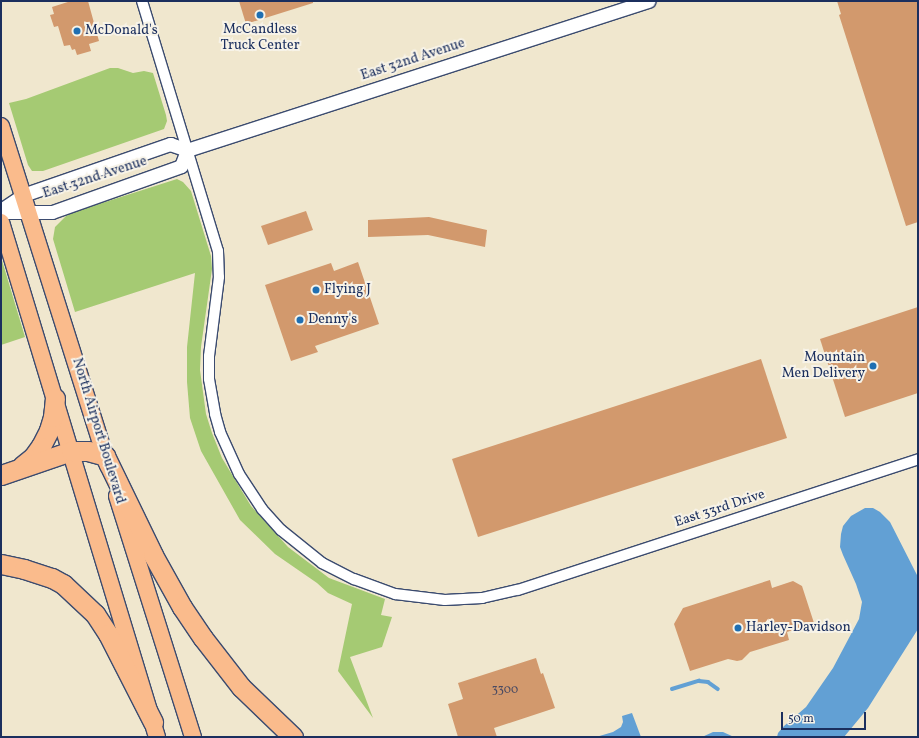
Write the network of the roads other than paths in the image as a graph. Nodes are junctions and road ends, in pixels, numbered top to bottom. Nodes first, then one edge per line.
1 (142, 1) edge
2 (649, 1) edge
3 (1, 126) edge
4 (187, 150) junction
5 (23, 195) junction
6 (1, 211) edge
7 (29, 213) junction
8 (1, 222) edge
9 (55, 398) junction
10 (71, 451) junction
11 (105, 456) junction
12 (918, 459) edge
13 (1, 475) edge
14 (1, 564) edge
15 (155, 730) edge
16 (193, 737) edge
17 (293, 737) edge

1 - 4 street, East 33rd Drive
2 - 4 street, East 32nd Avenue
3 - 5 main road, North Airport Boulevard
4 - 5 street, East 32nd Avenue
4 - 7 street, East 32nd Avenue
4 - 12 street, East 33rd Drive
5 - 6 street, East 32nd Avenue
5 - 7 main road, North Airport Boulevard
6 - 7 street, East 32nd Avenue
7 - 11 main road, North Airport Boulevard
8 - 9 main road
9 - 10 main road
9 - 13 highway
10 - 11 highway
10 - 13 highway
10 - 15 main road
11 - 16 main road, North Airport Boulevard
11 - 17 highway
14 - 15 highway

